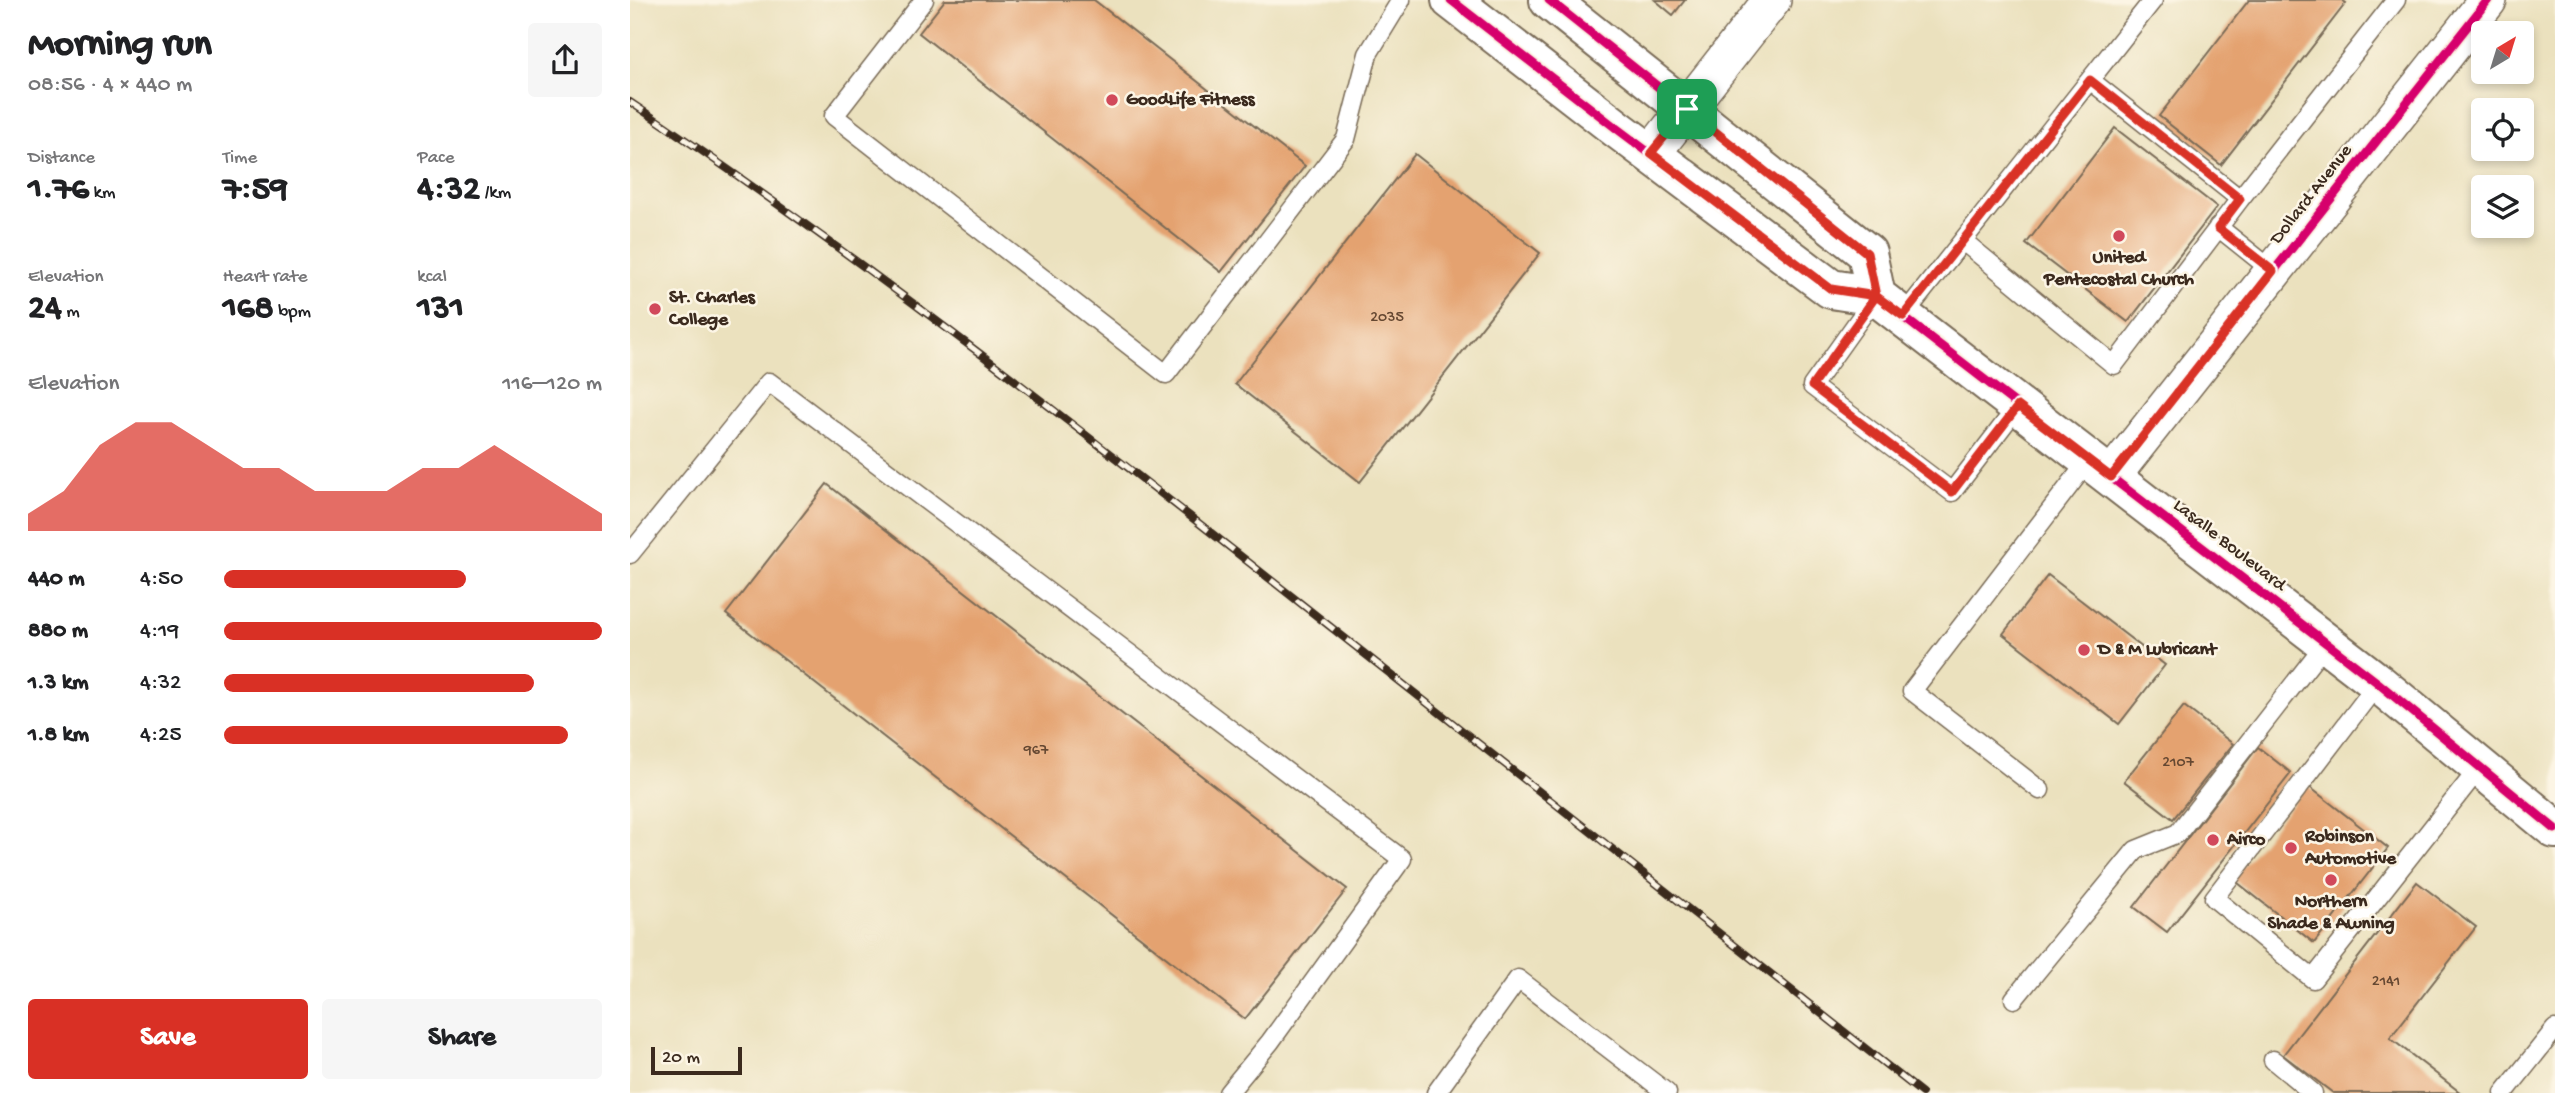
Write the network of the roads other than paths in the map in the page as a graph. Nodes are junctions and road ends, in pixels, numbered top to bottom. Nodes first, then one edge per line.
1 (925, 0) edge
2 (1401, 0) edge
3 (1451, 0) edge
4 (1772, 0) edge
5 (2153, 0) edge
6 (2396, 0) edge
7 (2488, 0) edge
8 (1566, 5) edge
9 (2090, 80) junction
10 (1687, 109) junction
11 (1651, 153) junction
12 (2240, 199) junction
13 (2218, 228) junction
14 (1963, 241) junction
15 (2273, 271) junction
16 (1890, 306) junction
17 (2018, 406) junction
18 (2100, 468) junction
19 (630, 554) edge
20 (2326, 643) junction
21 (2378, 683) junction
22 (2480, 767) junction
23 (2040, 790) dead end
24 (2550, 815) edge
25 (2014, 999) dead end
26 (2555, 1029) edge
27 (2273, 1060) dead end
28 (1228, 1093) edge
29 (1436, 1093) edge
30 (1667, 1093) edge
31 (2313, 1093) edge
32 (2504, 1093) edge

1 - 2 lane
3 - 11 main road, Lasalle Boulevard
4 - 10 street
5 - 9 lane
6 - 12 lane
7 - 15 street, Dollard Avenue
8 - 10 main road
9 - 12 lane
9 - 14 lane
10 - 11 street
10 - 16 main road
11 - 16 main road, Lasalle Boulevard
12 - 13 lane
13 - 14 lane
13 - 15 lane
14 - 16 lane
15 - 18 street, Dollard Avenue
16 - 17 main road, Lasalle Boulevard
16 - 17 lane
17 - 18 main road, Lasalle Boulevard
18 - 20 main road, Lasalle Boulevard
18 - 23 lane
19 - 28 lane
20 - 21 main road, Lasalle Boulevard
20 - 25 lane
21 - 22 main road, Lasalle Boulevard
21 - 22 lane
22 - 24 main road, Lasalle Boulevard
26 - 32 lane
27 - 31 lane
29 - 30 lane

